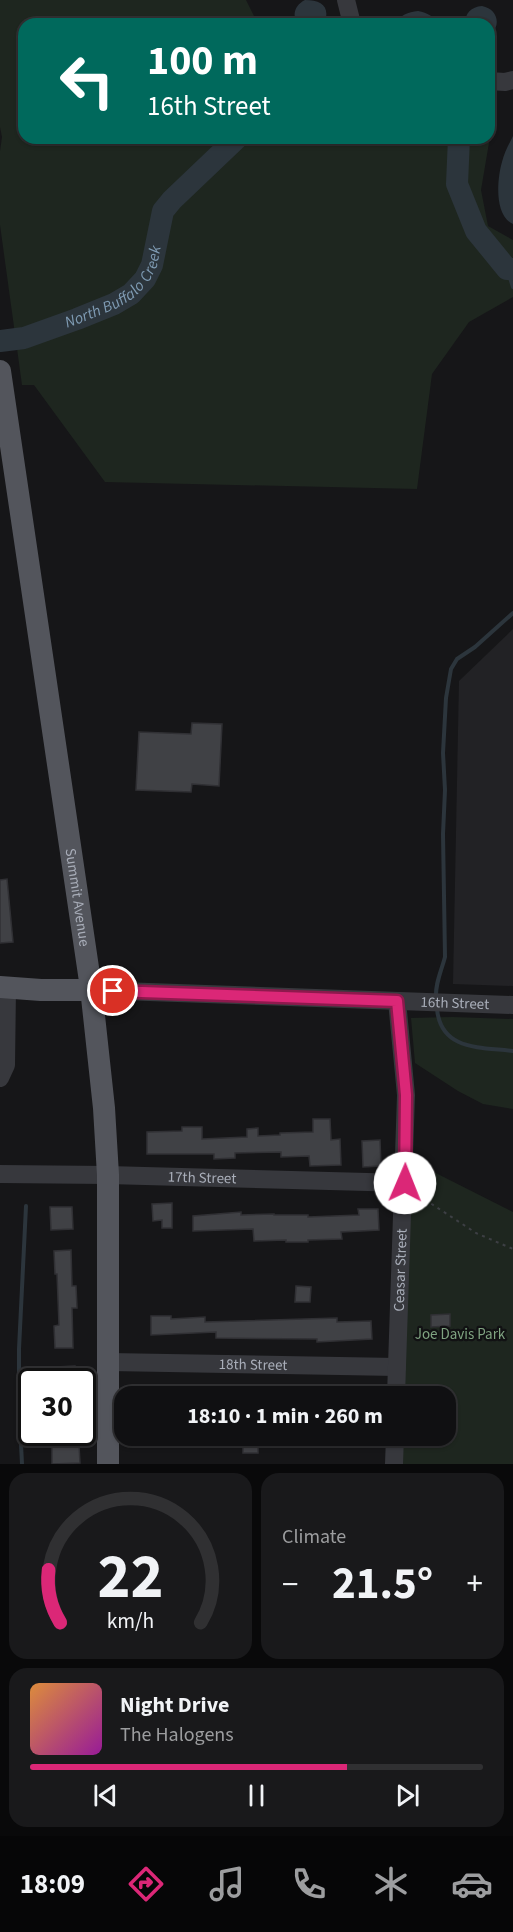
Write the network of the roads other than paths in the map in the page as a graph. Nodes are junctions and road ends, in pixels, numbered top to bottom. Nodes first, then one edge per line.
1 (346, 0) edge
2 (350, 18) edge
3 (513, 80) edge
4 (495, 81) edge
5 (0, 371) edge
6 (3, 987) edge
7 (92, 990) junction
8 (397, 1001) junction
9 (513, 1005) edge
10 (0, 1078) edge
11 (0, 1174) edge
12 (108, 1175) junction
13 (409, 1189) junction
14 (109, 1362) junction
15 (397, 1367) junction
16 (396, 1386) edge
17 (395, 1446) edge
18 (108, 1464) edge
19 (394, 1464) edge

1 - 2 street
3 - 4 street
5 - 7 main road, Summit Avenue
6 - 7 main road, 16th Street
6 - 10 street
7 - 8 street, 16th Street
7 - 12 main road, Summit Avenue
8 - 9 street, 16th Street
8 - 13 street, Ceasar Street
11 - 12 street, 17th Street
12 - 13 street, 17th Street
12 - 14 main road, Summit Avenue
13 - 15 street, Ceasar Street
14 - 15 street, 18th Street
14 - 18 main road, Summit Avenue
15 - 16 street, Ceasar Street
17 - 19 street

